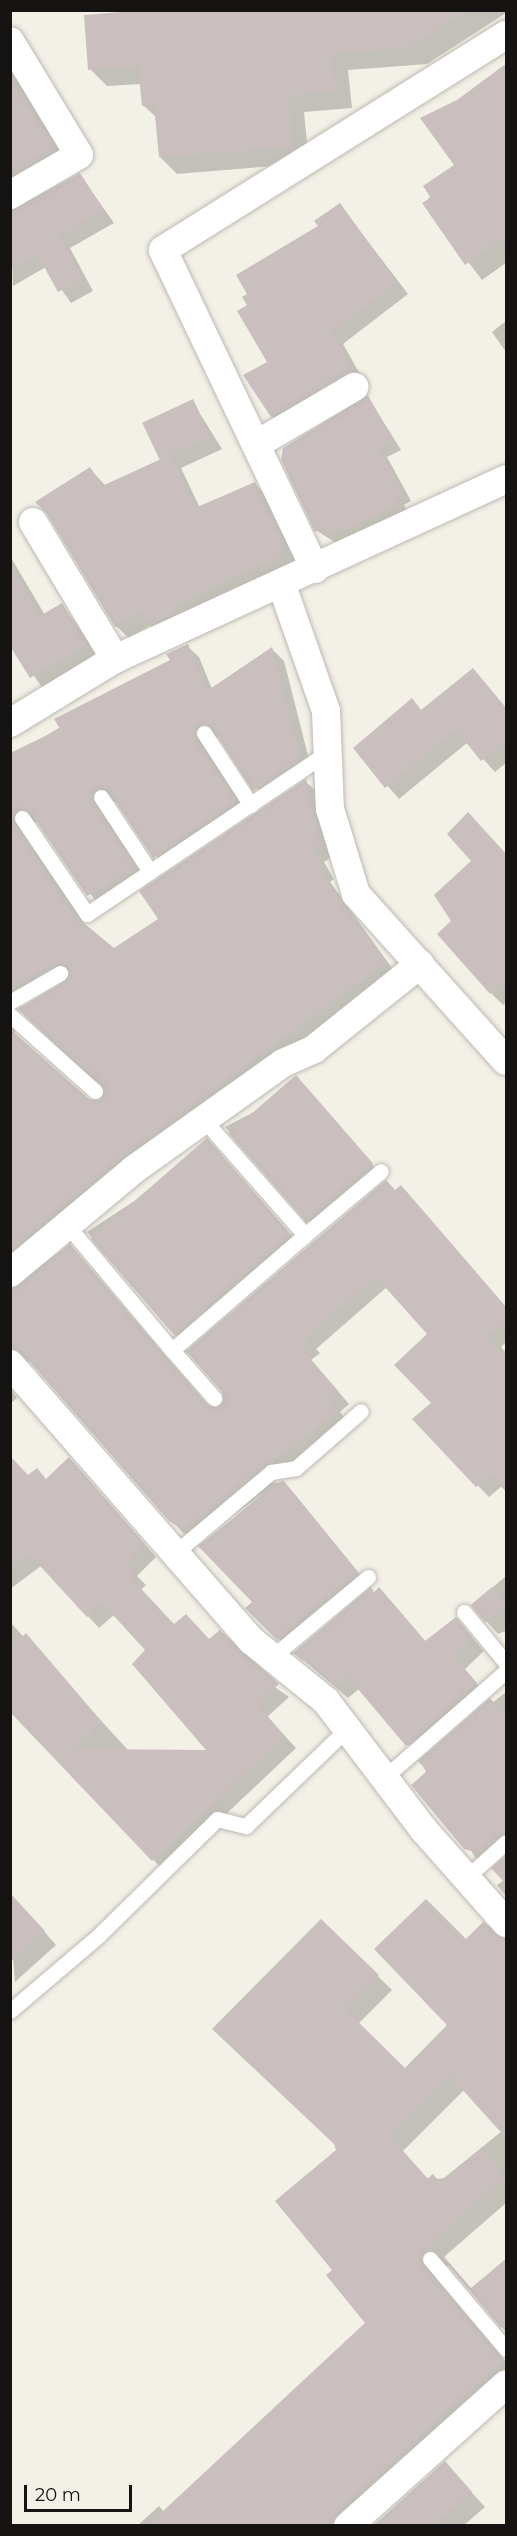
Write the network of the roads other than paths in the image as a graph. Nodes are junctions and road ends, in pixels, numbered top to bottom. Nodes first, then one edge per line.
1 (507, 34) edge
2 (11, 42) edge
3 (10, 195) edge
4 (354, 387) dead end
5 (257, 444) junction
6 (507, 479) edge
7 (33, 522) dead end
8 (315, 569) junction
9 (281, 583) junction
10 (115, 659) junction
11 (10, 723) edge
12 (204, 733) dead end
13 (328, 752) junction
14 (101, 797) dead end
15 (251, 805) junction
16 (22, 818) dead end
17 (149, 870) junction
18 (420, 964) junction
19 (60, 973) dead end
20 (10, 1002) edge
21 (10, 1015) edge
22 (506, 1058) edge
23 (95, 1091) dead end
24 (203, 1119) junction
25 (381, 1172) dead end
26 (67, 1225) junction
27 (305, 1235) junction
28 (10, 1273) edge
29 (172, 1350) junction
30 (10, 1364) edge
31 (214, 1398) dead end
32 (361, 1411) dead end
33 (176, 1552) junction
34 (368, 1577) dead end
35 (464, 1612) dead end
36 (273, 1658) junction
37 (507, 1663) edge
38 (507, 1671) edge
39 (349, 1727) junction
40 (385, 1777) junction
41 (507, 1842) edge
42 (467, 1877) junction
43 (507, 1923) edge
44 (10, 2011) edge
45 (430, 2259) dead end
46 (507, 2349) edge
47 (506, 2386) edge
48 (348, 2526) edge

1 - 5 street
2 - 3 street
4 - 5 street
5 - 8 street
6 - 8 street
7 - 10 street
8 - 9 street
9 - 10 street
9 - 13 street
10 - 11 street
12 - 15 lane
13 - 15 lane
13 - 18 street
14 - 17 lane
15 - 17 lane
16 - 17 lane
18 - 22 street
18 - 24 street
19 - 20 lane
21 - 23 lane
24 - 26 street
24 - 27 lane
25 - 27 lane
26 - 28 street
26 - 29 lane
27 - 29 lane
29 - 31 lane
30 - 33 street
32 - 33 lane
33 - 36 street
34 - 36 lane
35 - 37 lane
36 - 39 street
38 - 40 lane
39 - 40 street
39 - 44 lane
40 - 42 street
41 - 42 lane
42 - 43 street
45 - 46 lane
47 - 48 street

